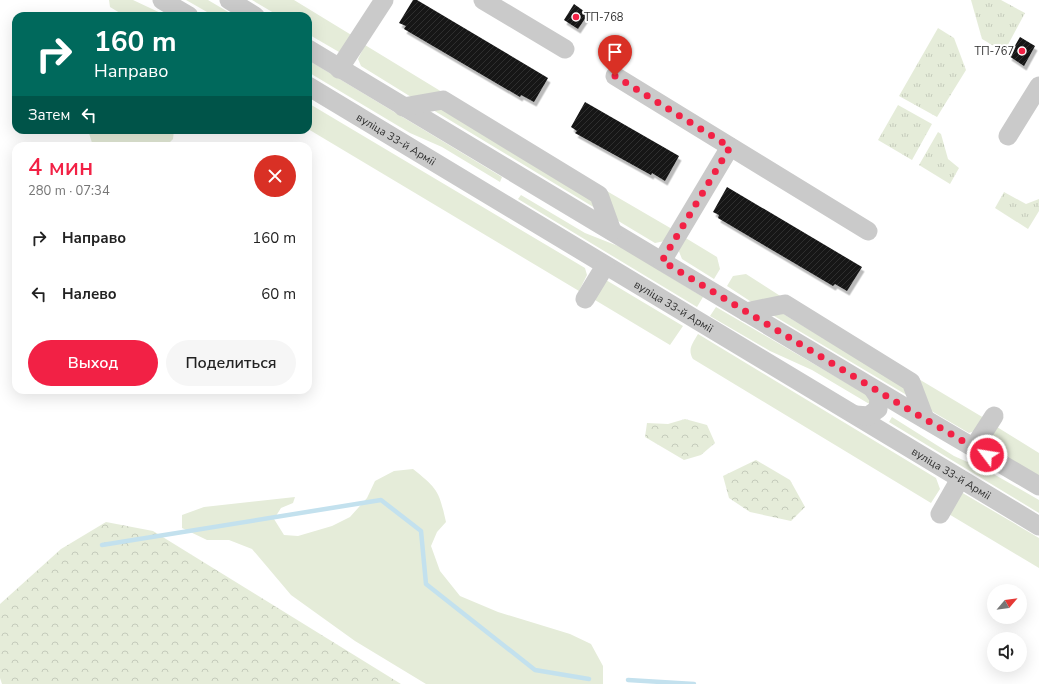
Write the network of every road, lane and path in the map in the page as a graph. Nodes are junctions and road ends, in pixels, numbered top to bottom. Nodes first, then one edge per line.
1 (162, 0) edge
2 (229, 0) edge
3 (384, 0) edge
4 (483, 0) edge
5 (182, 12) edge
6 (248, 12) edge
7 (565, 50) dead end
8 (312, 52) edge
9 (339, 69) junction
10 (615, 76) dead end
11 (1039, 86) edge
12 (312, 88) edge
13 (403, 107) junction
14 (1008, 136) dead end
15 (730, 147) junction
16 (502, 166) junction
17 (535, 186) junction
18 (485, 192) junction
19 (517, 211) junction
20 (612, 231) junction
21 (868, 231) dead end
22 (662, 261) junction
23 (605, 266) junction
24 (585, 299) dead end
25 (746, 312) junction
26 (873, 389) junction
27 (906, 408) junction
28 (856, 415) junction
29 (994, 416) dead end
30 (926, 419) junction
31 (889, 434) junction
32 (974, 447) junction
33 (960, 479) junction
34 (1039, 486) edge
35 (940, 514) dead end
36 (1039, 526) edge

1 - 5 street
2 - 6 street
3 - 9 street
4 - 7 street
8 - 9 street
9 - 13 street
10 - 15 street
11 - 14 street
12 - 18 street, вуліца 33-й Арміі
13 - 16 street
13 - 20 street
15 - 21 street
15 - 22 street
16 - 17 street
16 - 18 street
17 - 19 street
17 - 20 street
18 - 19 street, вуліца 33-й Арміі
19 - 23 street, вуліца 33-й Арміі
20 - 22 street
22 - 25 street
23 - 24 street
23 - 28 street, вуліца 33-й Арміі
25 - 26 street
25 - 30 street
26 - 27 street
26 - 28 street
27 - 30 street
27 - 31 street
28 - 31 street, вуліца 33-й Арміі
29 - 32 street
30 - 32 street
31 - 33 street, вуліца 33-й Арміі
32 - 34 street
33 - 35 street
33 - 36 street, вуліца 33-й Арміі

